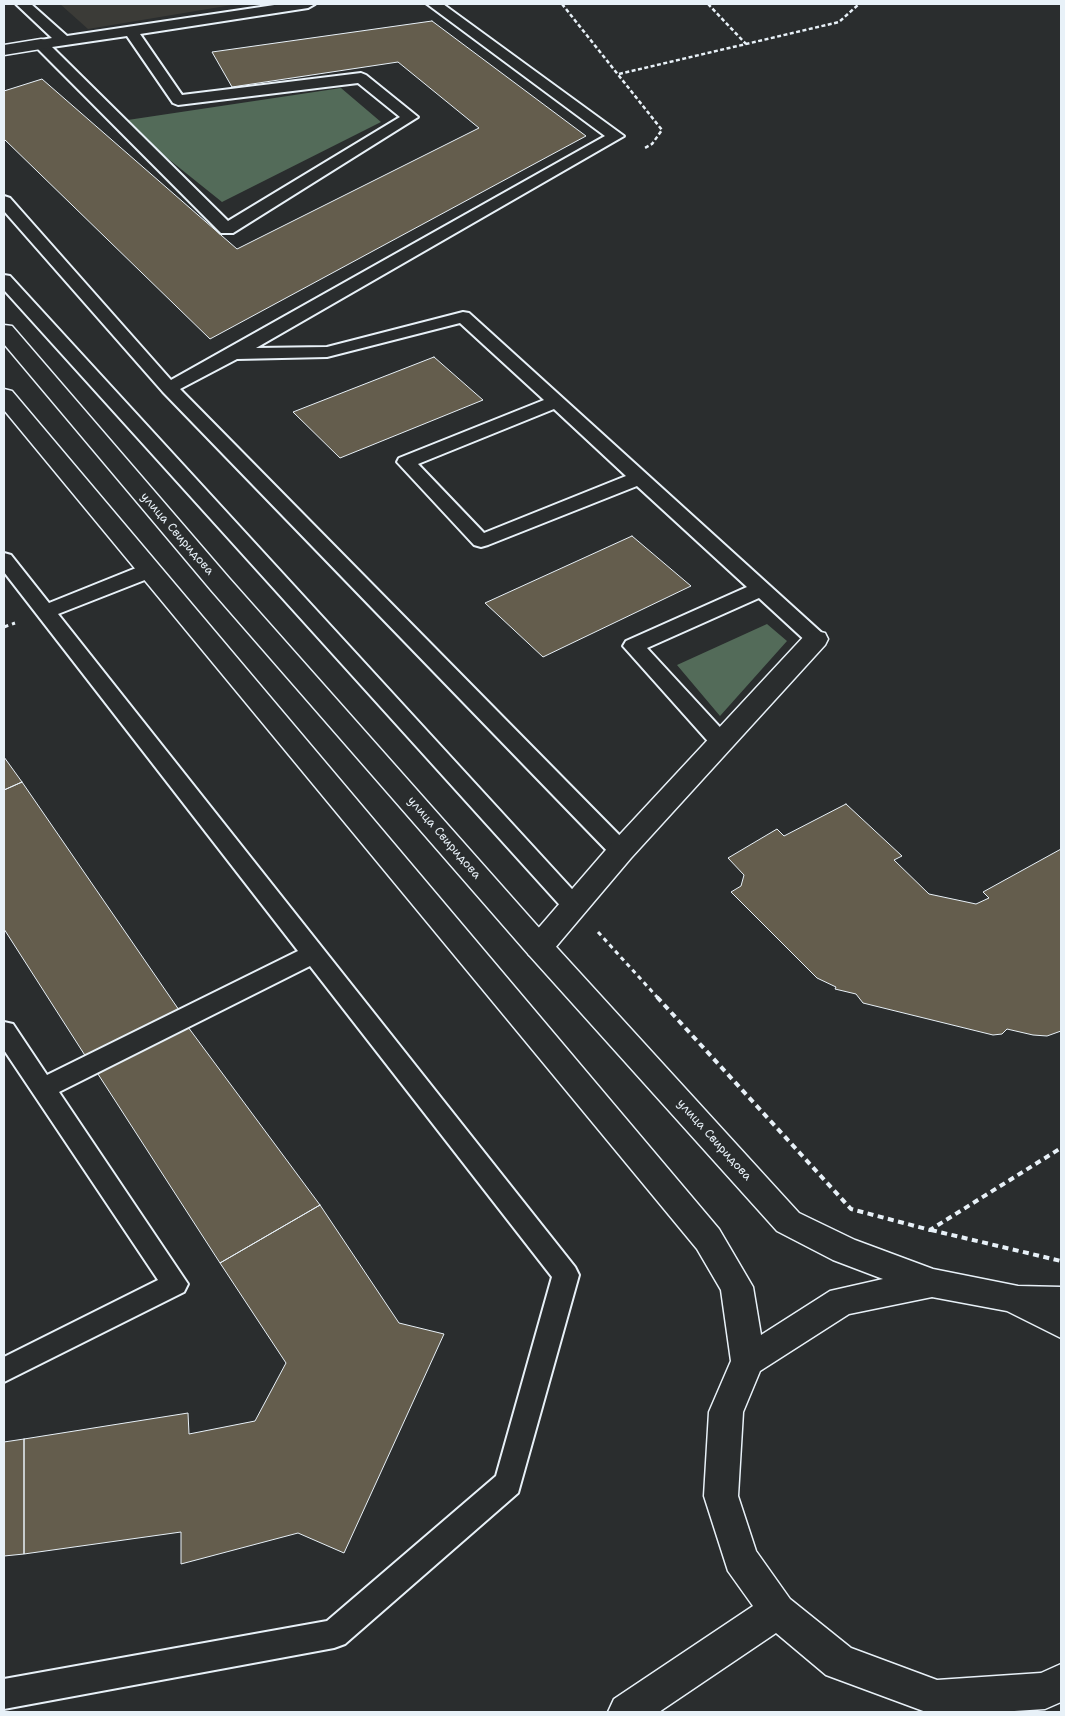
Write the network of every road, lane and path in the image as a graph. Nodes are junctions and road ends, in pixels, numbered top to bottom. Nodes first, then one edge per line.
1 (23, 4) edge
2 (308, 4) edge
3 (434, 4) edge
4 (708, 4) edge
5 (860, 4) edge
6 (131, 31) junction
7 (64, 41) junction
8 (41, 44) junction
9 (746, 44) junction
10 (4, 50) edge
11 (619, 74) dead end
12 (4, 201) edge
13 (4, 280) edge
14 (4, 331) edge
15 (233, 354) junction
16 (169, 388) junction
17 (4, 396) edge
18 (556, 402) junction
19 (639, 478) junction
20 (4, 559) edge
21 (148, 571) junction
22 (761, 589) junction
23 (45, 612) junction
24 (816, 639) joint
25 (721, 742) junction
26 (621, 852) junction
27 (574, 906) junction
28 (539, 947) junction
29 (314, 953) junction
30 (4, 1031) edge
31 (43, 1089) junction
32 (1061, 1148) edge
33 (930, 1230) junction
34 (1061, 1262) edge
35 (932, 1283) junction
36 (1013, 1298) junction
37 (1061, 1301) edge
38 (1061, 1324) edge
39 (748, 1361) junction
40 (4, 1370) edge
41 (777, 1611) junction
42 (1061, 1682) edge
43 (4, 1694) edge
44 (627, 1712) edge

1 - 7 lane
2 - 6 lane
3 - 15 lane
4 - 9 path
5 - 9 path
6 - 7 lane
6 - 8 lane
7 - 8 lane
8 - 10 street
9 - 11 path
12 - 16 lane
13 - 27 lane
14 - 28 street, улица Свиридова
15 - 16 lane
15 - 18 lane
16 - 26 lane
17 - 21 street
18 - 19 lane
18 - 19 lane
19 - 22 lane
20 - 23 lane
21 - 23 lane
21 - 39 street
22 - 24 lane
22 - 25 lane
23 - 29 lane
24 - 25 street
25 - 26 street
26 - 27 street
27 - 28 street
27 - 33 path
28 - 35 street, улица Свиридова
29 - 31 lane
29 - 43 lane
30 - 31 lane
31 - 40 lane
32 - 33 path
33 - 34 path
35 - 36 street
35 - 39 street
36 - 37 street
36 - 38 street
39 - 41 street
41 - 42 street
41 - 44 street

